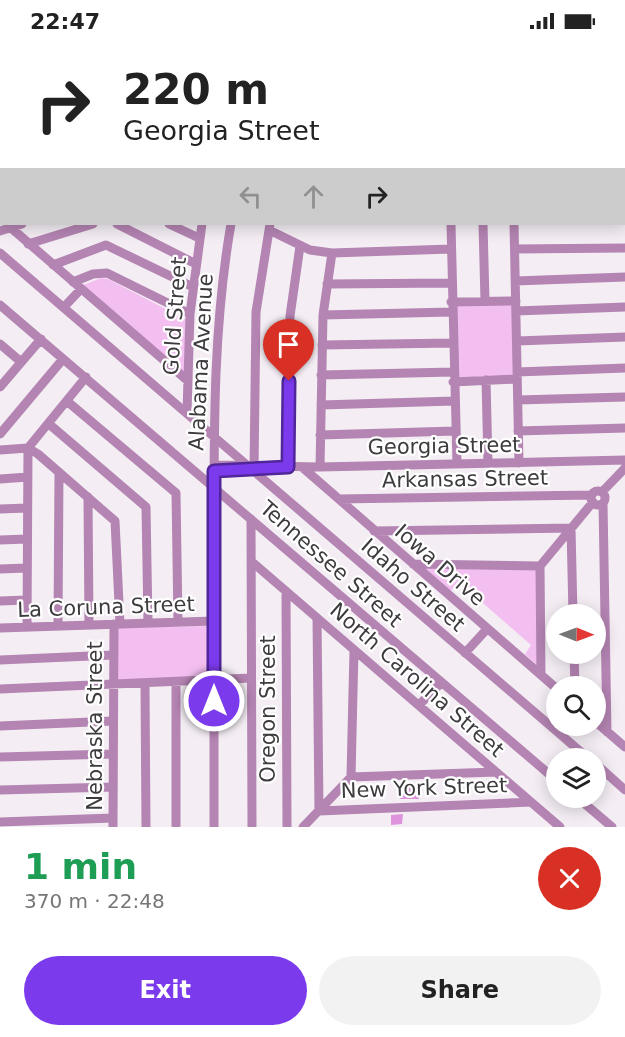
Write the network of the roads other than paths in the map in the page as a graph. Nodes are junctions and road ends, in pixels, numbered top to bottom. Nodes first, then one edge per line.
1 (19, 225) edge
2 (90, 225) edge
3 (119, 225) edge
4 (171, 225) edge
5 (202, 225) edge
6 (231, 225) edge
7 (451, 225) edge
8 (483, 225) edge
9 (514, 225) edge
10 (269, 227) edge
11 (10, 228) junction
12 (0, 231) edge
13 (200, 238) junction
14 (28, 244) junction
15 (300, 246) junction
16 (625, 248) edge
17 (451, 249) junction
18 (515, 249) junction
19 (0, 253) edge
20 (332, 253) junction
21 (196, 264) junction
22 (53, 265) junction
23 (625, 277) edge
24 (515, 281) junction
25 (73, 282) junction
26 (451, 283) junction
27 (327, 284) junction
28 (192, 287) junction
29 (81, 289) junction
30 (451, 302) junction
31 (485, 302) junction
32 (0, 305) edge
33 (516, 306) junction
34 (64, 307) junction
35 (625, 307) edge
36 (451, 312) junction
37 (190, 314) junction
38 (323, 315) junction
39 (625, 337) edge
40 (41, 339) junction
41 (517, 341) junction
42 (452, 343) junction
43 (0, 344) edge
44 (322, 345) junction
45 (63, 359) junction
46 (20, 361) junction
47 (625, 368) edge
48 (321, 375) junction
49 (517, 376) junction
50 (86, 377) junction
51 (453, 377) junction
52 (188, 381) junction
53 (486, 381) junction
54 (1, 385) edge
55 (625, 397) edge
56 (518, 400) junction
57 (454, 401) junction
58 (68, 402) junction
59 (321, 405) junction
60 (187, 412) junction
61 (49, 424) junction
62 (625, 428) edge
63 (455, 431) junction
64 (518, 431) junction
65 (0, 434) edge
66 (321, 435) junction
67 (215, 437) junction
68 (28, 448) junction
69 (0, 450) edge
70 (625, 460) edge
71 (488, 463) junction
72 (519, 463) junction
73 (457, 464) junction
74 (255, 467) junction
75 (288, 467) junction
76 (302, 467) junction
77 (320, 467) junction
78 (214, 468) junction
79 (625, 468) edge
80 (59, 472) junction
81 (28, 477) junction
82 (0, 479) edge
83 (214, 487) junction
84 (88, 497) junction
85 (339, 499) junction
86 (596, 500) junction
87 (27, 508) junction
88 (0, 509) edge
89 (251, 519) junction
90 (572, 528) junction
91 (374, 531) junction
92 (27, 539) junction
93 (0, 540) edge
94 (251, 561) junction
95 (413, 564) junction
96 (540, 566) junction
97 (27, 568) junction
98 (0, 569) edge
99 (286, 591) junction
100 (27, 600) junction
101 (0, 601) edge
102 (573, 604) edge
103 (317, 618) junction
104 (214, 621) junction
105 (178, 622) junction
106 (147, 623) junction
107 (117, 624) junction
108 (89, 625) junction
109 (58, 626) junction
110 (27, 627) junction
111 (0, 628) edge
112 (487, 629) junction
113 (354, 650) junction
114 (465, 653) junction
115 (113, 655) junction
116 (0, 660) edge
117 (541, 675) junction
118 (251, 678) junction
119 (546, 679) edge
120 (214, 680) junction
121 (176, 683) junction
122 (441, 683) junction
123 (145, 685) junction
124 (112, 686) junction
125 (0, 689) edge
126 (419, 705) junction
127 (113, 721) junction
128 (0, 726) edge
129 (607, 732) joint
130 (625, 747) edge
131 (576, 748) edge
132 (113, 754) junction
133 (0, 758) edge
134 (496, 772) junction
135 (546, 772) edge
136 (606, 773) edge
137 (351, 777) junction
138 (113, 787) junction
139 (0, 790) edge
140 (625, 790) edge
141 (531, 802) junction
142 (590, 808) edge
143 (319, 811) junction
144 (0, 822) edge
145 (113, 823) edge
146 (146, 827) edge
147 (176, 827) edge
148 (214, 827) edge
149 (252, 827) edge
150 (286, 827) edge
151 (303, 827) edge
152 (560, 827) edge
153 (612, 827) edge

1 - 11 street
2 - 14 street
3 - 21 street
4 - 13 street
5 - 13 street, Gold Street
6 - 67 street, Alabama Avenue
7 - 17 street
8 - 31 street
9 - 18 street
10 - 15 street
10 - 74 street
11 - 12 street
11 - 14 street
13 - 21 street, Gold Street
14 - 22 street
15 - 20 street
15 - 75 street
16 - 18 street
17 - 20 street
17 - 26 street
18 - 24 street
19 - 34 street, Idaho Street
20 - 27 street
21 - 28 street, Gold Street
22 - 25 street
22 - 28 street
23 - 24 street
24 - 33 street
25 - 29 street
25 - 37 street
26 - 27 street
26 - 30 street
27 - 38 street
28 - 37 street, Gold Street
29 - 34 street
29 - 52 street
30 - 31 street
30 - 36 street
31 - 33 street
32 - 40 street, Tennessee Street
33 - 35 street
33 - 41 street
34 - 60 street, Idaho Street
36 - 38 street
36 - 42 street
37 - 52 street, Gold Street
38 - 44 street
39 - 41 street
40 - 45 street, Tennessee Street
40 - 46 street
41 - 49 street
42 - 44 street
42 - 51 street
43 - 46 street
44 - 48 street
45 - 50 street, Tennessee Street
45 - 65 street
46 - 54 street
47 - 49 street
48 - 51 street
48 - 59 street
49 - 53 street
49 - 56 street
50 - 58 street
50 - 83 street, Tennessee Street
51 - 53 street
51 - 57 street
52 - 60 street, Gold Street
53 - 71 street
55 - 56 street
56 - 64 street
57 - 59 street
57 - 63 street
58 - 61 street
58 - 105 street
59 - 66 street
60 - 67 street, Idaho Street
61 - 68 street
61 - 106 street
62 - 64 street
63 - 66 street
63 - 73 street
64 - 72 street
66 - 77 street
67 - 74 street, Idaho Street
67 - 78 street, Alabama Avenue
68 - 69 street
68 - 80 street, Nebraska Street
68 - 81 street
70 - 72 street, Georgia Street
71 - 72 street, Georgia Street
71 - 73 street, Georgia Street
73 - 77 street, Georgia Street
74 - 75 street, Georgia Street
74 - 78 street, Georgia Street
74 - 114 street, Idaho Street
75 - 76 street, Georgia Street
76 - 77 street, Georgia Street
76 - 85 street, Iowa Drive
78 - 83 street, Alabama Avenue
79 - 86 street, Arkansas Street
80 - 84 street, Nebraska Street
80 - 109 street
81 - 82 street
81 - 87 street
83 - 89 street, Tennessee Street
83 - 104 street, Alabama Avenue
84 - 107 street, Nebraska Street
84 - 108 street
85 - 86 street, Arkansas Street
85 - 91 street, Iowa Drive
86 - 90 street
86 - 129 street
87 - 88 street
87 - 92 street
89 - 94 street
89 - 122 street, Tennessee Street
90 - 91 street
90 - 96 street
90 - 102 street
91 - 95 street, Iowa Drive
92 - 93 street
92 - 97 street
94 - 99 street, North Carolina Street
94 - 118 street
95 - 96 street
95 - 112 street, Iowa Drive
96 - 117 street
97 - 98 street
97 - 100 street
99 - 103 street, North Carolina Street
99 - 150 street, Oregon Street
100 - 101 street
100 - 110 street
103 - 113 street, North Carolina Street
103 - 143 street
104 - 105 street, La Coruna Street
104 - 120 street, Alabama Avenue
105 - 106 street, La Coruna Street
106 - 107 street, La Coruna Street
107 - 108 street, La Coruna Street
107 - 115 street, Nebraska Street
108 - 109 street, La Coruna Street
109 - 110 street, La Coruna Street
110 - 111 street, La Coruna Street
112 - 114 street
112 - 117 street, Iowa Drive
113 - 126 street, North Carolina Street
113 - 137 street
114 - 131 street, Idaho Street
115 - 116 street
115 - 124 street, Nebraska Street
117 - 119 street, Iowa Drive
118 - 120 street
118 - 149 street
120 - 121 street
120 - 148 street, Alabama Avenue
121 - 123 street
121 - 147 street
122 - 126 street
122 - 135 street, Tennessee Street
123 - 124 street
123 - 146 street
124 - 125 street
124 - 127 street, Nebraska Street
126 - 134 street, North Carolina Street
127 - 128 street
127 - 132 street, Nebraska Street
129 - 130 street
132 - 133 street
132 - 138 street, Nebraska Street
134 - 137 street
134 - 141 street, North Carolina Street
136 - 140 street
137 - 143 street
138 - 139 street
138 - 145 street, Nebraska Street
141 - 143 street, New York Street
141 - 152 street, North Carolina Street
142 - 153 street
143 - 151 street
144 - 145 street

